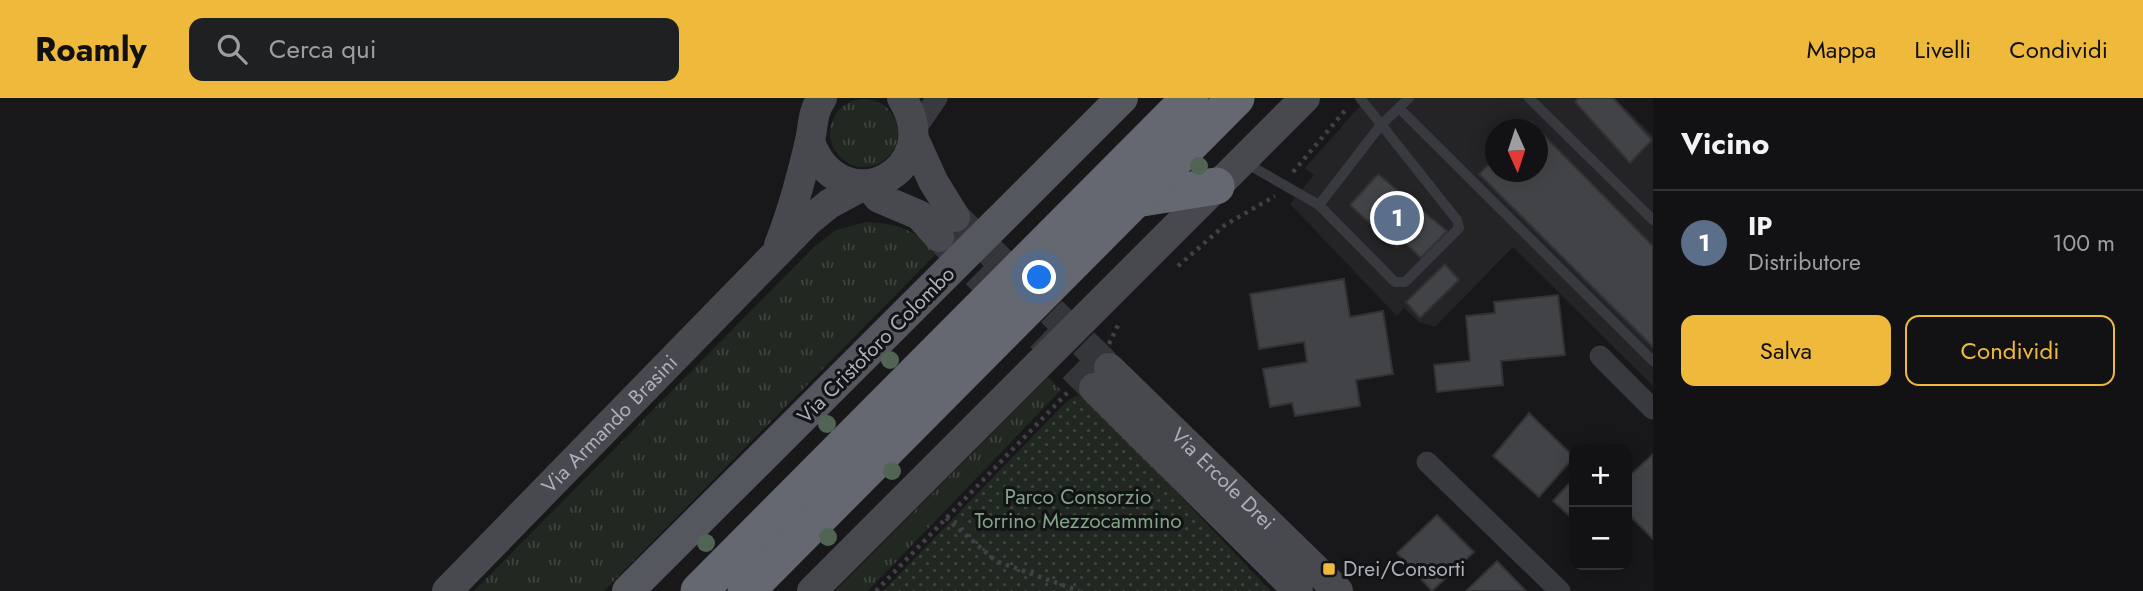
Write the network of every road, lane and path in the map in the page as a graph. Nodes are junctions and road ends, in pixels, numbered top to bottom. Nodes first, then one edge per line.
1 (822, 98) edge
2 (902, 98) edge
3 (937, 98) edge
4 (1122, 98) edge
5 (1190, 98) edge
6 (1236, 98) edge
7 (1305, 98) edge
8 (1358, 98) edge
9 (1409, 98) edge
10 (1529, 98) edge
11 (1399, 108) junction
12 (1380, 126) junction
13 (915, 135) junction
14 (810, 142) junction
15 (1242, 161) junction
16 (1284, 183) junction
17 (866, 185) junction
18 (1216, 186) junction
19 (1136, 199) junction
20 (1319, 205) junction
21 (1653, 220) edge
22 (773, 258) junction
23 (1175, 268) dead end
24 (1121, 321) dead end
25 (1115, 330) dead end
26 (1600, 356) dead end
27 (1653, 361) edge
28 (1065, 395) dead end
29 (1653, 409) edge
30 (1427, 462) dead end
31 (946, 518) junction
32 (447, 591) edge
33 (628, 591) edge
34 (699, 591) edge
35 (746, 591) edge
36 (812, 591) edge
37 (876, 591) edge
38 (1080, 591) edge
39 (1298, 591) edge
40 (1338, 591) edge
41 (1560, 591) edge

1 - 14 street, Via Armando Brasini
2 - 13 street
3 - 13 street, Via Armando Brasini
4 - 33 main road, Via Cristoforo Colombo
5 - 34 highway
6 - 19 highway
7 - 15 street
8 - 12 lane
8 - 16 path
9 - 11 lane
10 - 21 lane
11 - 12 lane
11 - 27 lane
12 - 20 lane
12 - 20 lane
13 - 17 street, Via Armando Brasini
13 - 17 street
14 - 17 street
14 - 22 street, Via Armando Brasini
15 - 16 lane
15 - 18 street
16 - 20 lane
16 - 23 path
17 - 22 street, Via Armando Brasini
18 - 19 highway
18 - 36 street
19 - 35 highway
22 - 32 street, Via Armando Brasini
24 - 25 path
26 - 29 street
28 - 31 path
30 - 41 street
31 - 37 path
31 - 38 path
39 - 40 street, Via Ercole Drei

